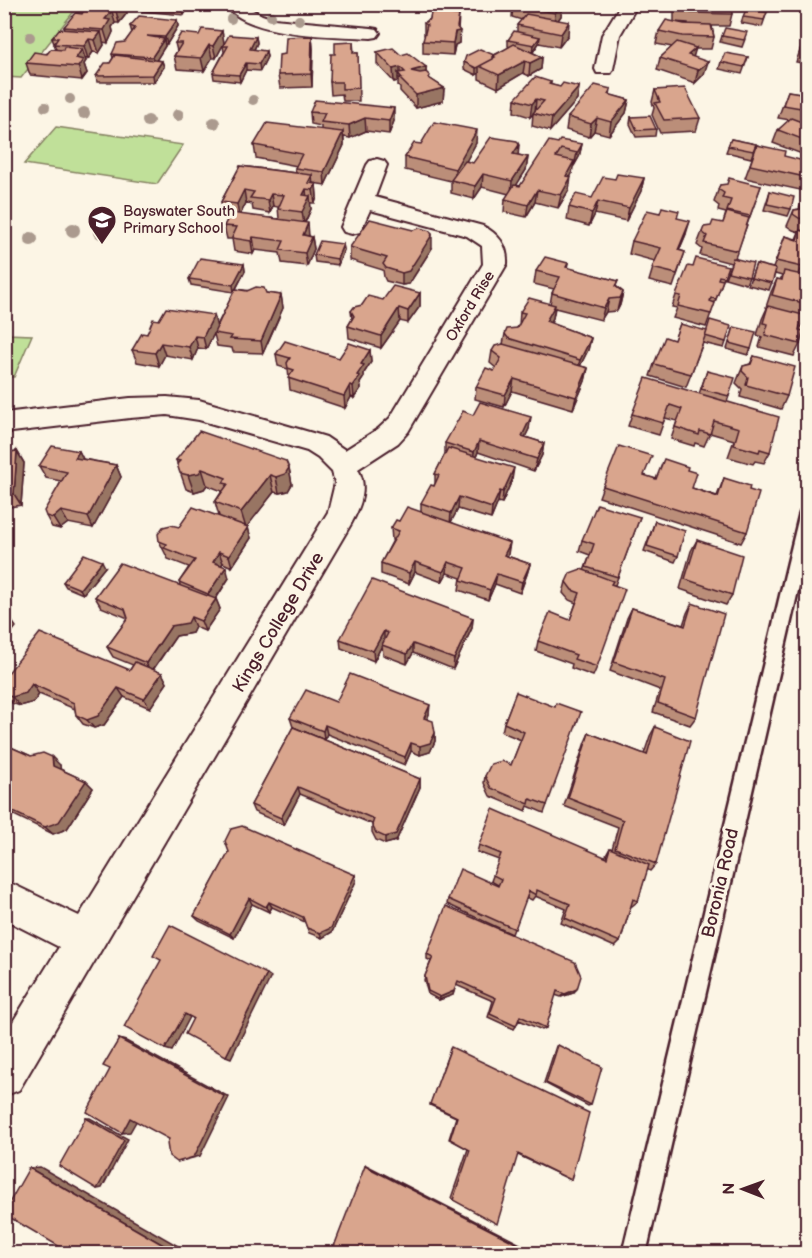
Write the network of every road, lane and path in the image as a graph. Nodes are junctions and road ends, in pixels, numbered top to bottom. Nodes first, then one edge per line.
1 (232, 4) edge
2 (630, 4) edge
3 (371, 33) dead end
4 (604, 69) dead end
5 (377, 165) dead end
6 (363, 201) junction
7 (352, 227) dead end
8 (4, 423) edge
9 (342, 465) junction
10 (807, 512) edge
11 (4, 899) edge
12 (87, 940) junction
13 (4, 1075) edge
14 (633, 1254) edge

1 - 3 street
2 - 4 street
5 - 6 street
6 - 7 street
6 - 9 street, Oxford Rise
8 - 9 street
9 - 12 street, Kings College Drive
10 - 14 lane, Boronia Road
11 - 12 street
12 - 13 street, Kings College Drive

